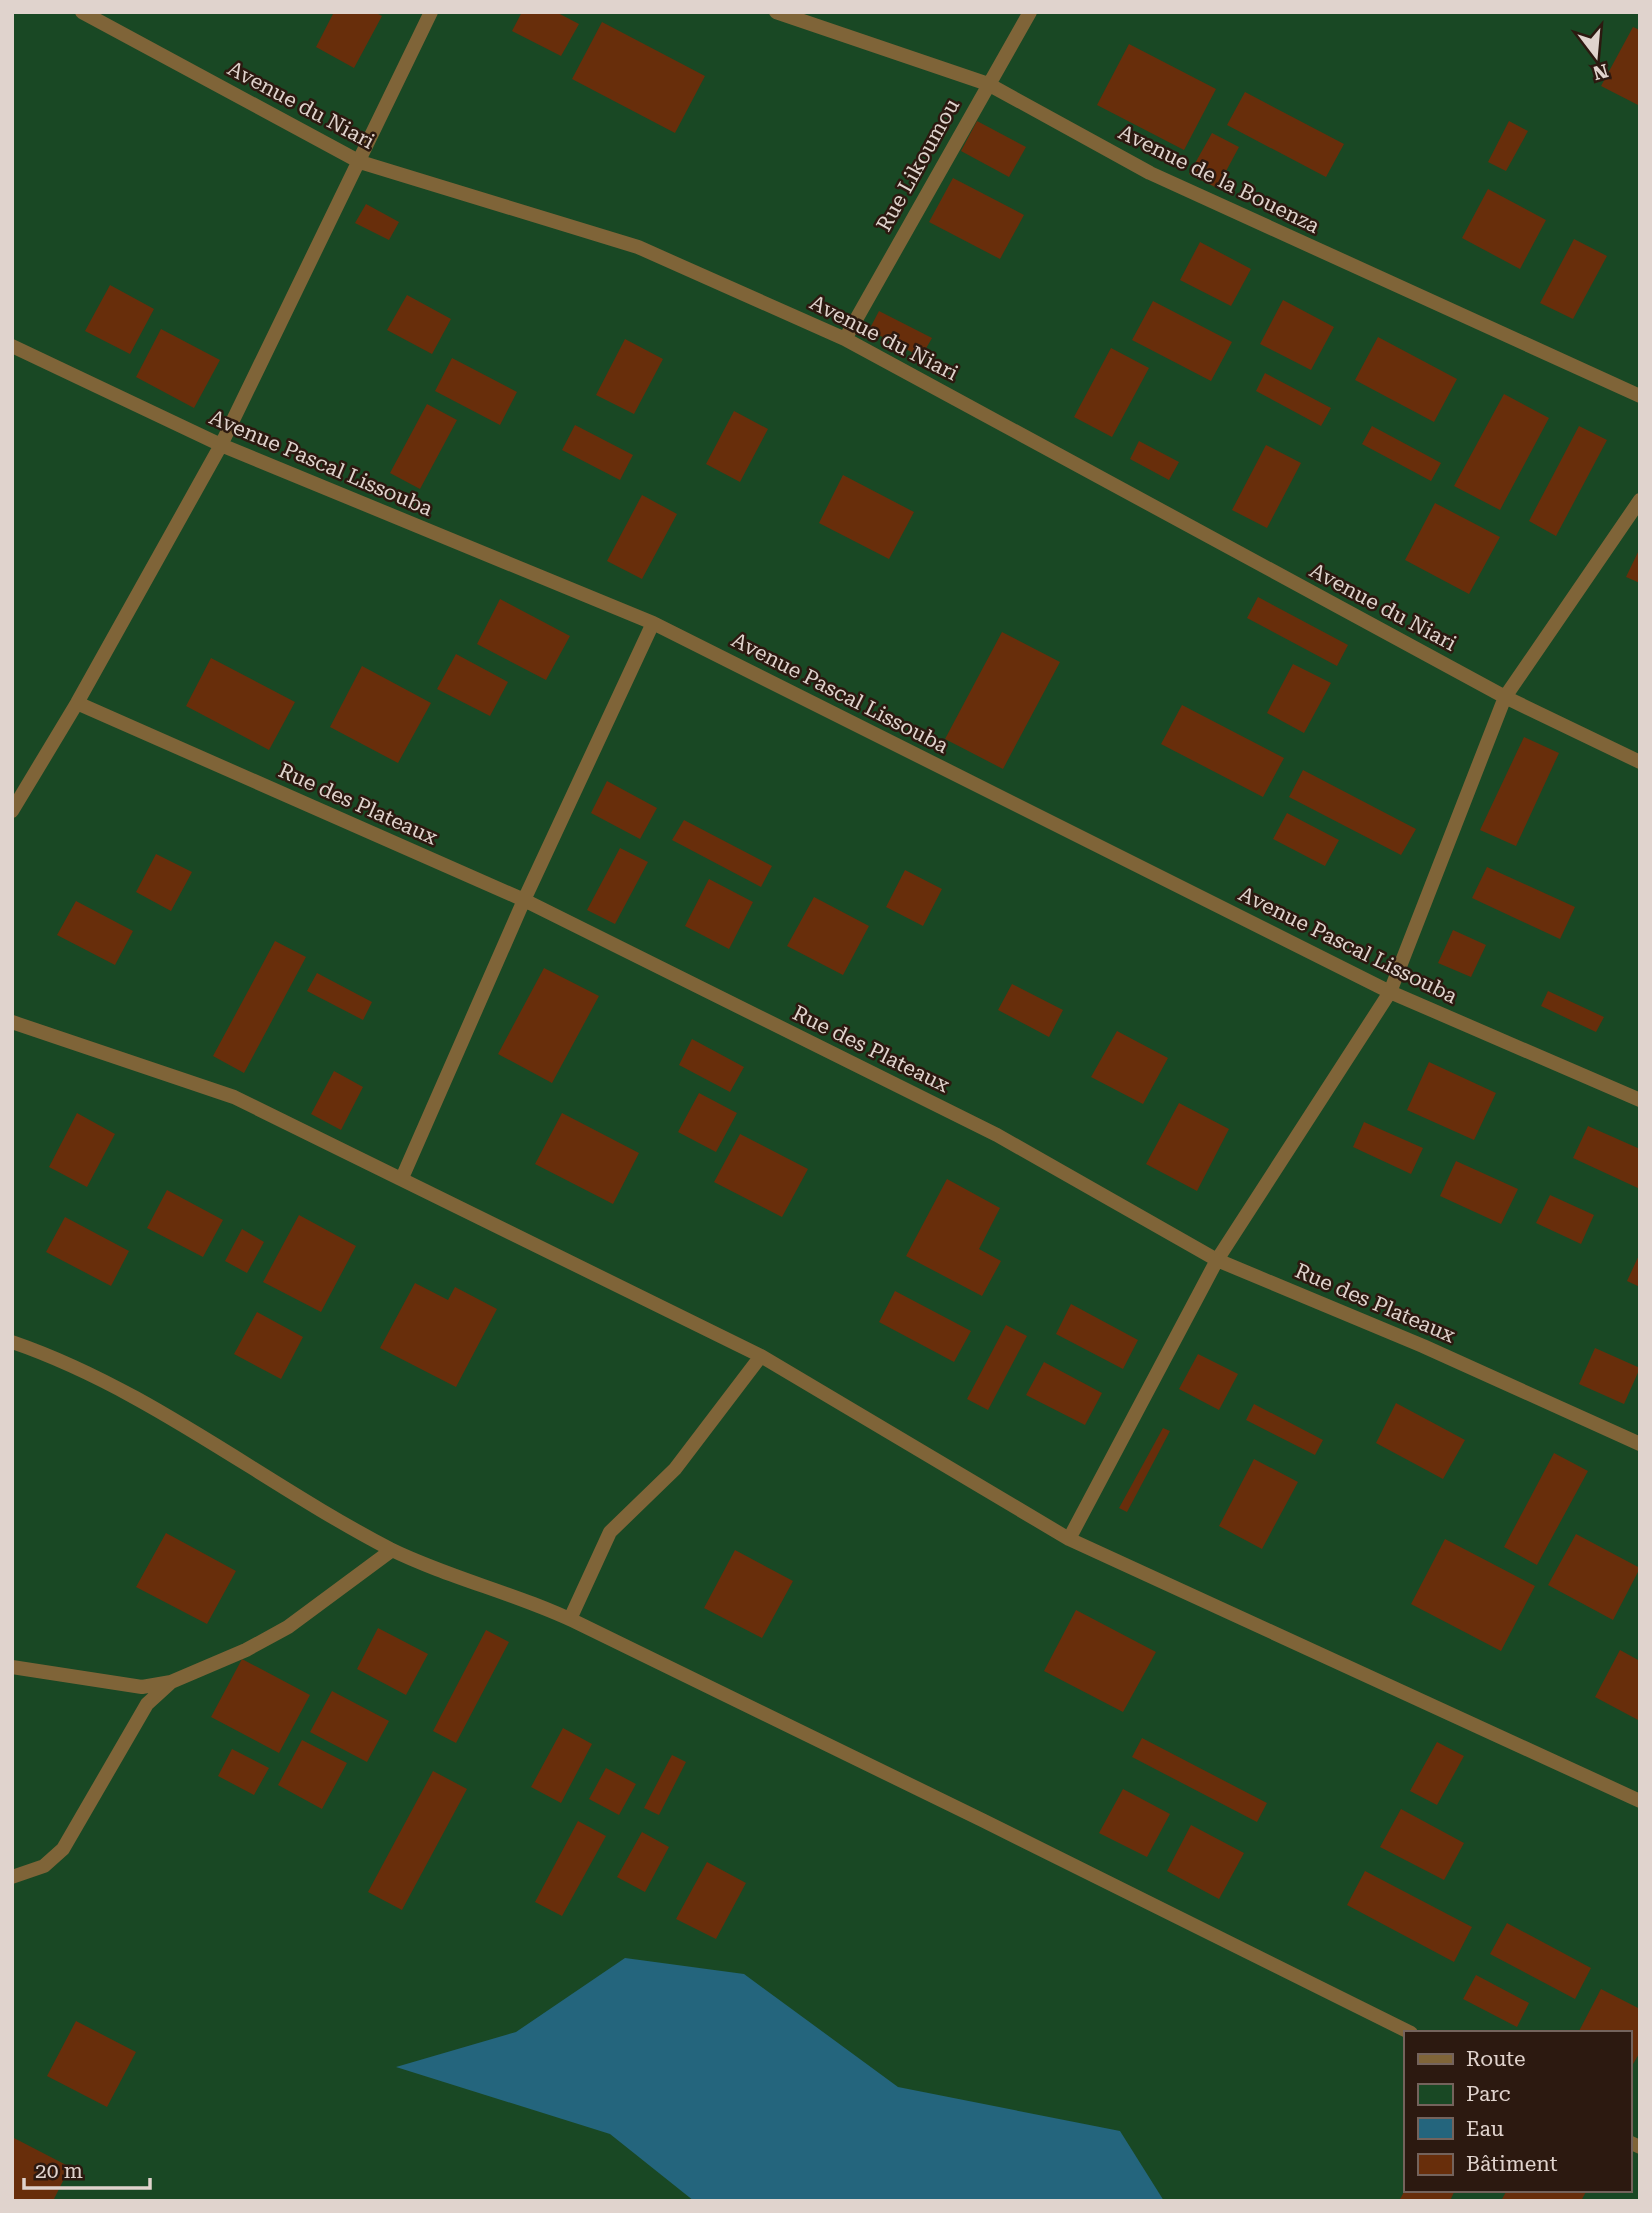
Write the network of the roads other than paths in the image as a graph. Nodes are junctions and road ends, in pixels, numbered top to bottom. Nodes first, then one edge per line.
1 (82, 12) edge
2 (431, 12) edge
3 (776, 12) edge
4 (1030, 12) edge
5 (988, 83) junction
6 (360, 162) junction
7 (845, 339) junction
8 (12, 346) edge
9 (1640, 396) edge
10 (221, 445) junction
11 (1640, 500) edge
12 (653, 623) junction
13 (1505, 697) junction
14 (77, 703) junction
15 (1640, 762) edge
16 (12, 811) edge
17 (524, 900) junction
18 (1390, 992) junction
19 (12, 1022) edge
20 (1640, 1100) edge
21 (402, 1178) junction
22 (1217, 1259) junction
23 (12, 1342) edge
24 (761, 1356) junction
25 (1640, 1444) edge
26 (1069, 1539) junction
27 (393, 1550) junction
28 (570, 1619) junction
29 (12, 1667) edge
30 (171, 1682) junction
31 (1640, 1801) edge
32 (12, 1877) edge
33 (1407, 2031) edge

1 - 6 street, Avenue du Niari
2 - 6 street
3 - 5 street, Avenue de la Bouenza
4 - 5 street, Rue Likoumou
5 - 7 street, Rue Likoumou
5 - 9 street, Avenue de la Bouenza
6 - 7 street, Avenue du Niari
6 - 10 street
7 - 13 street, Avenue du Niari
8 - 10 street, Avenue Pascal Lissouba
10 - 12 street, Avenue Pascal Lissouba
10 - 14 street
11 - 13 street
12 - 17 street
12 - 18 street, Avenue Pascal Lissouba
13 - 15 street, Avenue du Niari
13 - 18 street
14 - 16 street
14 - 17 street, Rue des Plateaux
17 - 21 street
17 - 22 street, Rue des Plateaux
18 - 20 street, Avenue Pascal Lissouba
18 - 22 street
19 - 21 street
21 - 24 street
22 - 25 street, Rue des Plateaux
22 - 26 street
23 - 27 street
24 - 26 street
24 - 28 street
26 - 31 street
27 - 28 street
27 - 30 street
28 - 33 street
29 - 30 street
30 - 32 street

